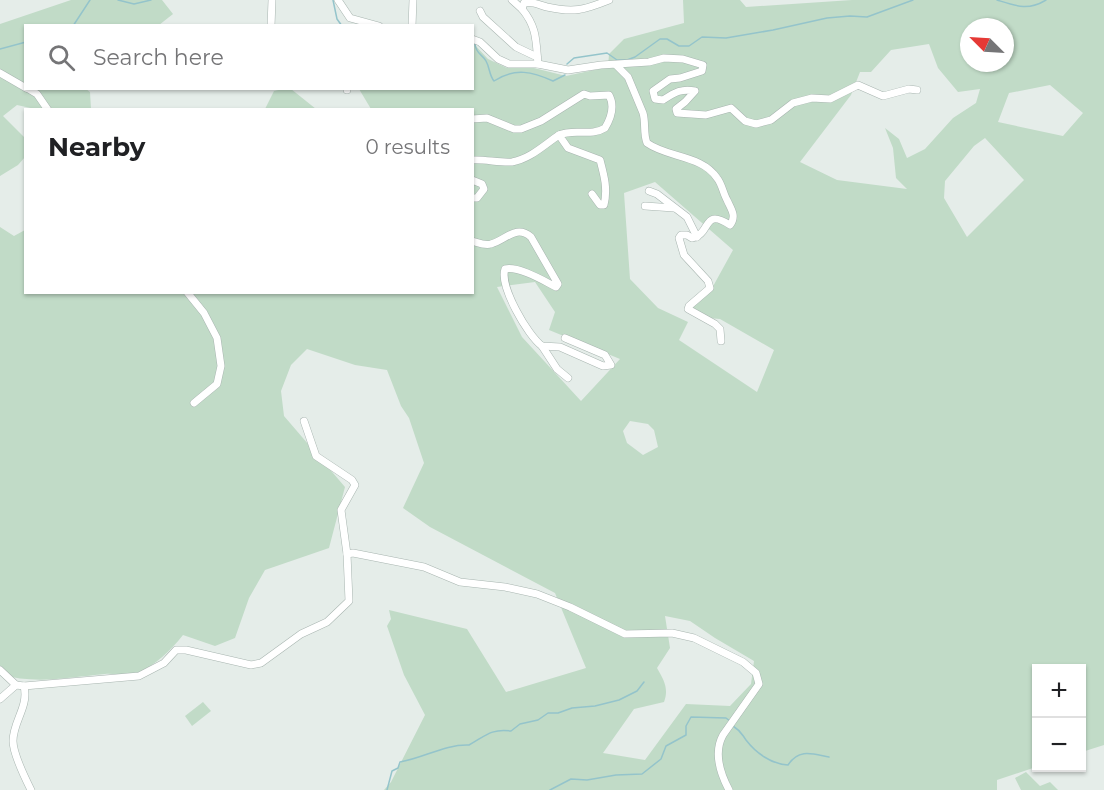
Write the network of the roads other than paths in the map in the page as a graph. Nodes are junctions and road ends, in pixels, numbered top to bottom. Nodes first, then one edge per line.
1 (272, 0) edge
2 (338, 0) edge
3 (413, 0) edge
4 (512, 0) edge
5 (609, 0) edge
6 (522, 9) junction
7 (480, 11) dead end
8 (271, 24) edge
9 (372, 24) edge
10 (412, 24) edge
11 (474, 40) edge
12 (538, 60) junction
13 (616, 65) junction
14 (0, 73) edge
15 (24, 87) edge
16 (30, 90) edge
17 (917, 90) dead end
18 (47, 108) edge
19 (474, 119) edge
20 (559, 135) junction
21 (474, 160) edge
22 (474, 181) edge
23 (649, 191) dead end
24 (592, 194) dead end
25 (474, 198) edge
26 (645, 206) dead end
27 (674, 208) junction
28 (697, 237) junction
29 (474, 242) edge
30 (189, 294) edge
31 (565, 338) dead end
32 (722, 341) dead end
33 (542, 346) junction
34 (568, 378) dead end
35 (194, 403) dead end
36 (304, 421) dead end
37 (347, 554) junction
38 (0, 670) edge
39 (16, 686) junction
40 (24, 686) junction
41 (0, 699) edge
42 (31, 790) edge
43 (729, 790) edge

1 - 8 street
2 - 9 street
3 - 10 street
4 - 6 street
5 - 6 street
6 - 12 street
7 - 12 street
11 - 12 street
12 - 13 street
13 - 17 street
13 - 28 street
14 - 15 street
16 - 18 street
19 - 20 street
20 - 21 street
20 - 24 street
22 - 25 street
23 - 27 street
26 - 27 street
27 - 28 street
28 - 32 street
29 - 33 street
30 - 35 street
31 - 33 street
33 - 34 street
36 - 37 street
37 - 40 street
37 - 43 street
38 - 39 street
39 - 40 street
39 - 41 street
40 - 42 street

